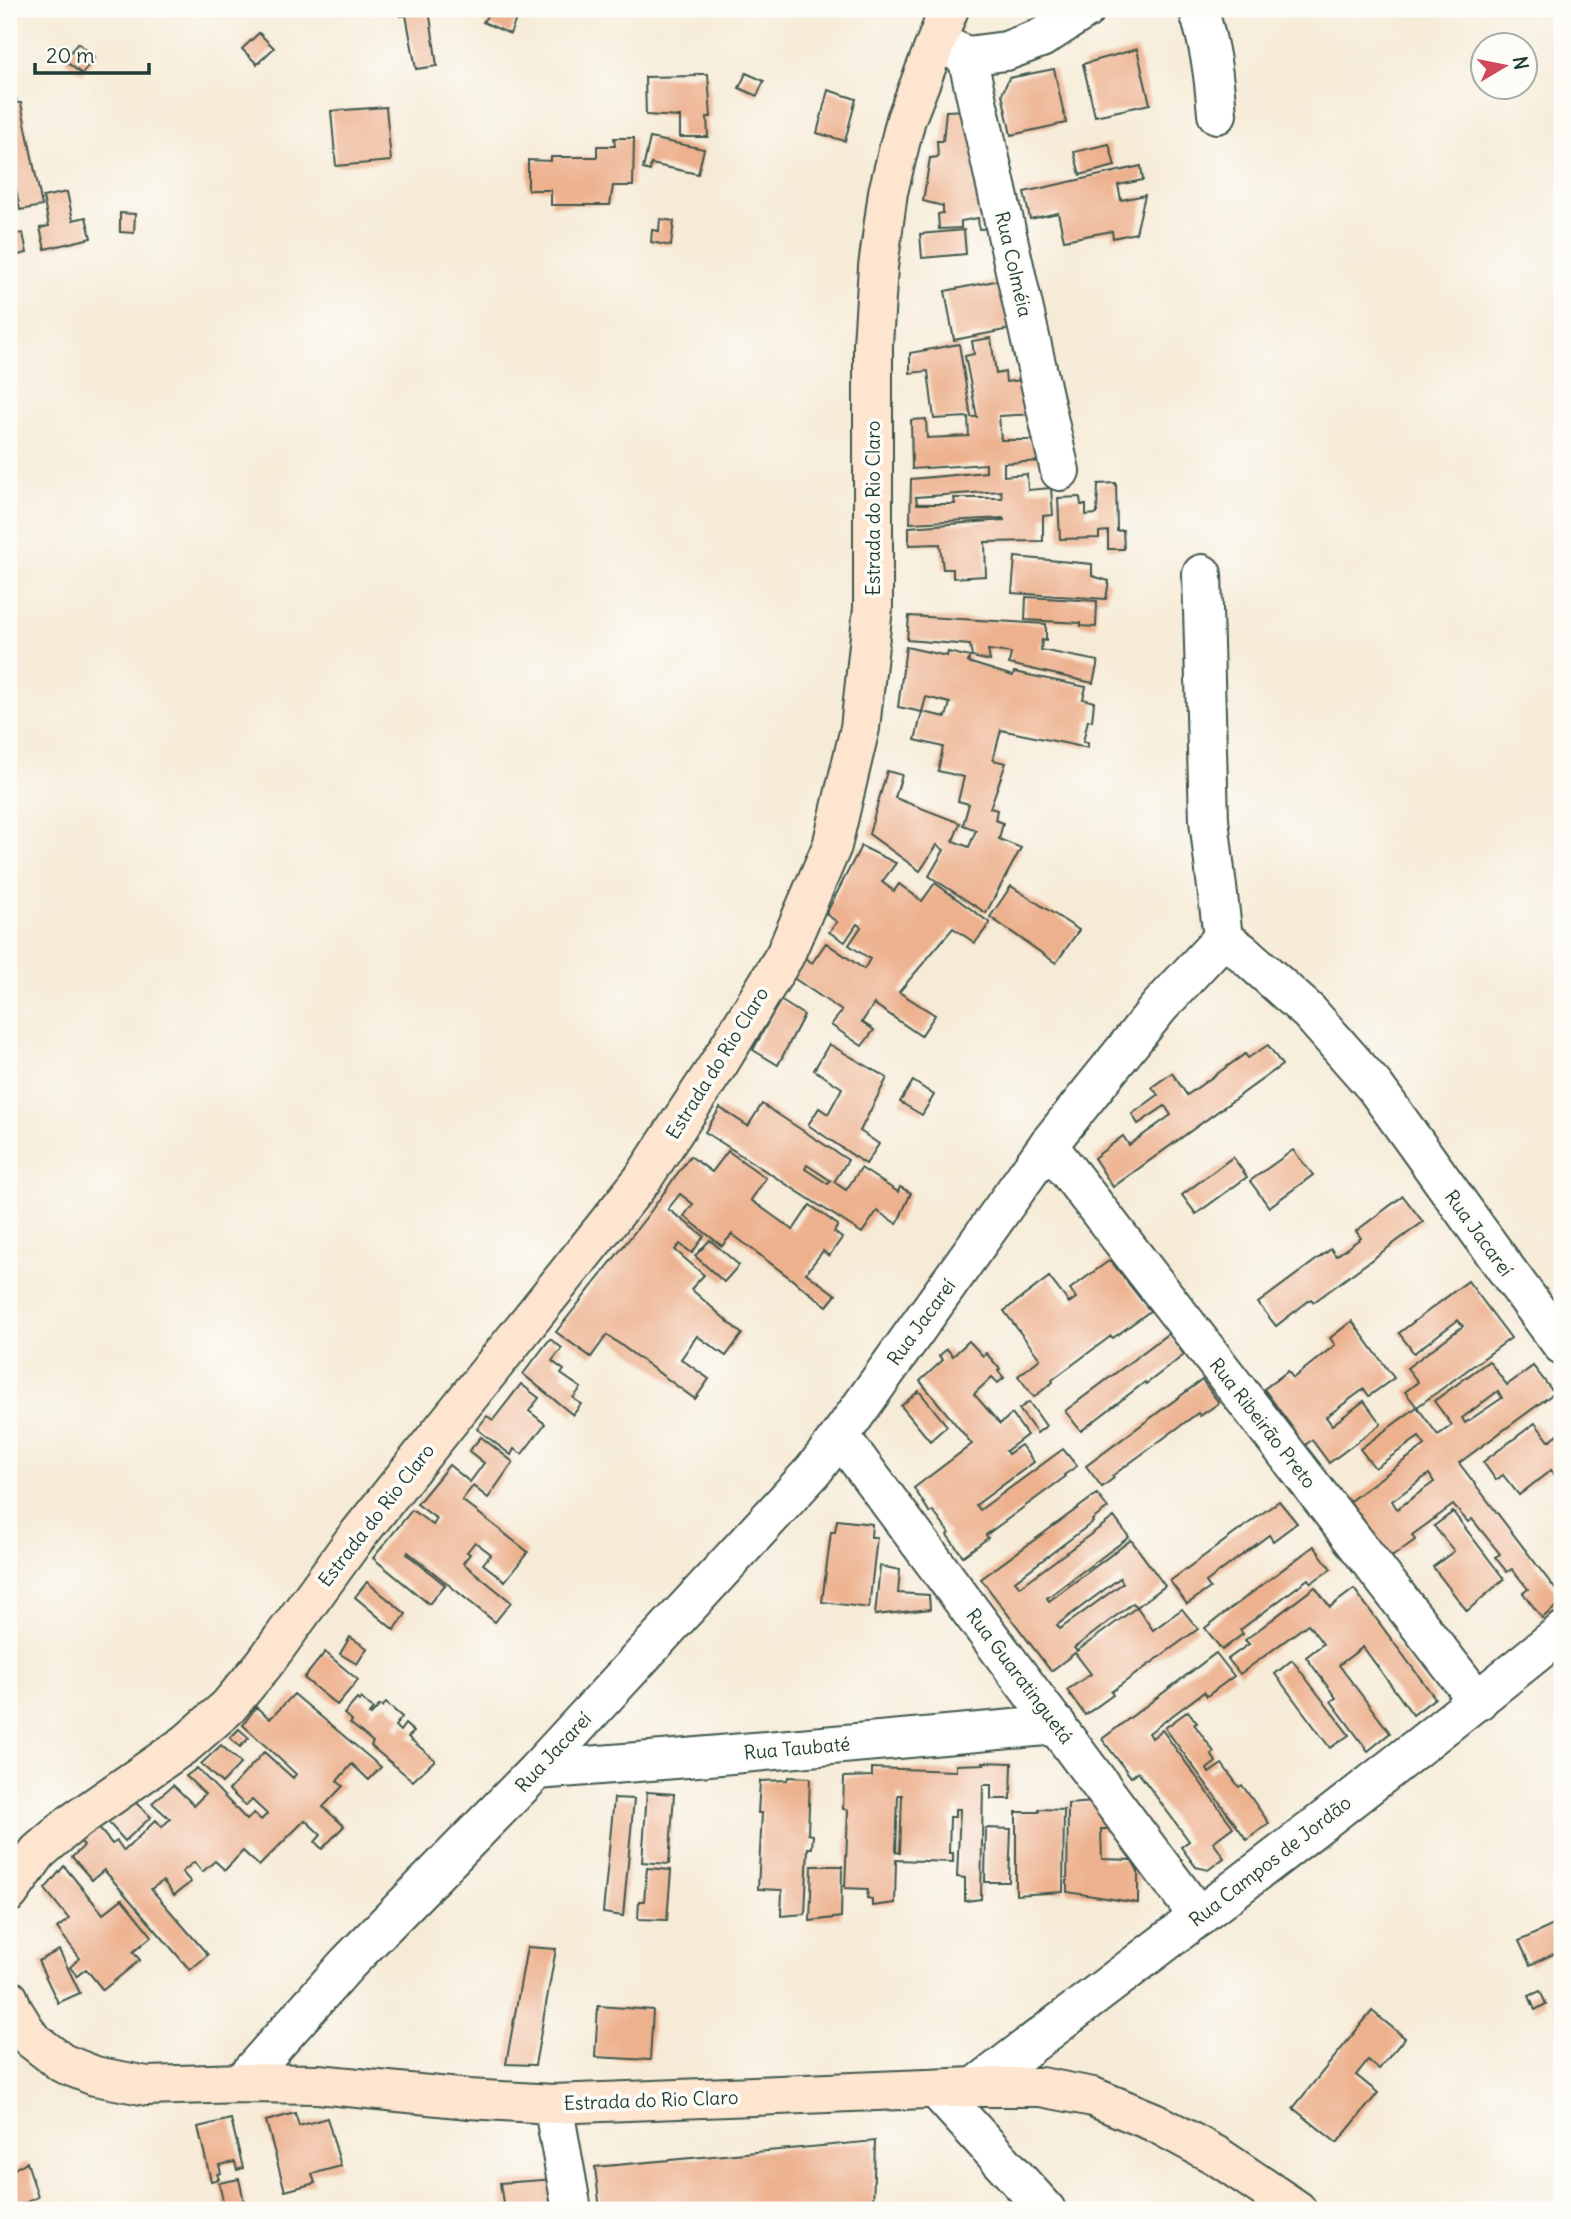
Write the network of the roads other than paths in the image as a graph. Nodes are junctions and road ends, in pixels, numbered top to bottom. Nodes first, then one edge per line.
1 (1086, 9) edge
2 (1198, 9) edge
3 (951, 36) edge
4 (1217, 114) dead end
5 (1060, 471) dead end
6 (1202, 574) dead end
7 (1223, 938) junction
8 (1048, 1145) junction
9 (1562, 1345) edge
10 (840, 1436) junction
11 (1562, 1632) edge
12 (1478, 1701) junction
13 (1058, 1725) junction
14 (537, 1769) junction
15 (9, 1893) edge
16 (1199, 1917) junction
17 (9, 1999) edge
18 (241, 2083) junction
19 (975, 2087) junction
20 (936, 2089) junction
21 (554, 2104) junction
22 (572, 2210) edge
23 (1046, 2210) edge
24 (1297, 2210) edge

1 - 3 street
2 - 4 street
3 - 5 street, Rua Colméia
3 - 15 main road, Estrada do Rio Claro
6 - 7 street
7 - 8 street, Rua Jacareí
7 - 9 street, Rua Jacareí
8 - 10 street, Rua Jacareí
8 - 12 street, Rua Ribeirão Preto
10 - 13 street, Rua Guaratinguetá
10 - 14 street, Rua Jacareí
11 - 12 street, Rua Campos de Jordão
12 - 16 street, Rua Campos de Jordão
13 - 14 street, Rua Taubaté
13 - 16 street, Rua Guaratinguetá
14 - 18 street, Rua Jacareí
16 - 19 street, Rua Campos de Jordão
17 - 18 main road, Estrada do Rio Claro
18 - 21 main road, Estrada do Rio Claro
19 - 20 main road, Estrada do Rio Claro
19 - 24 main road, Estrada do Rio Claro
20 - 21 main road, Estrada do Rio Claro
20 - 23 street
21 - 22 street

